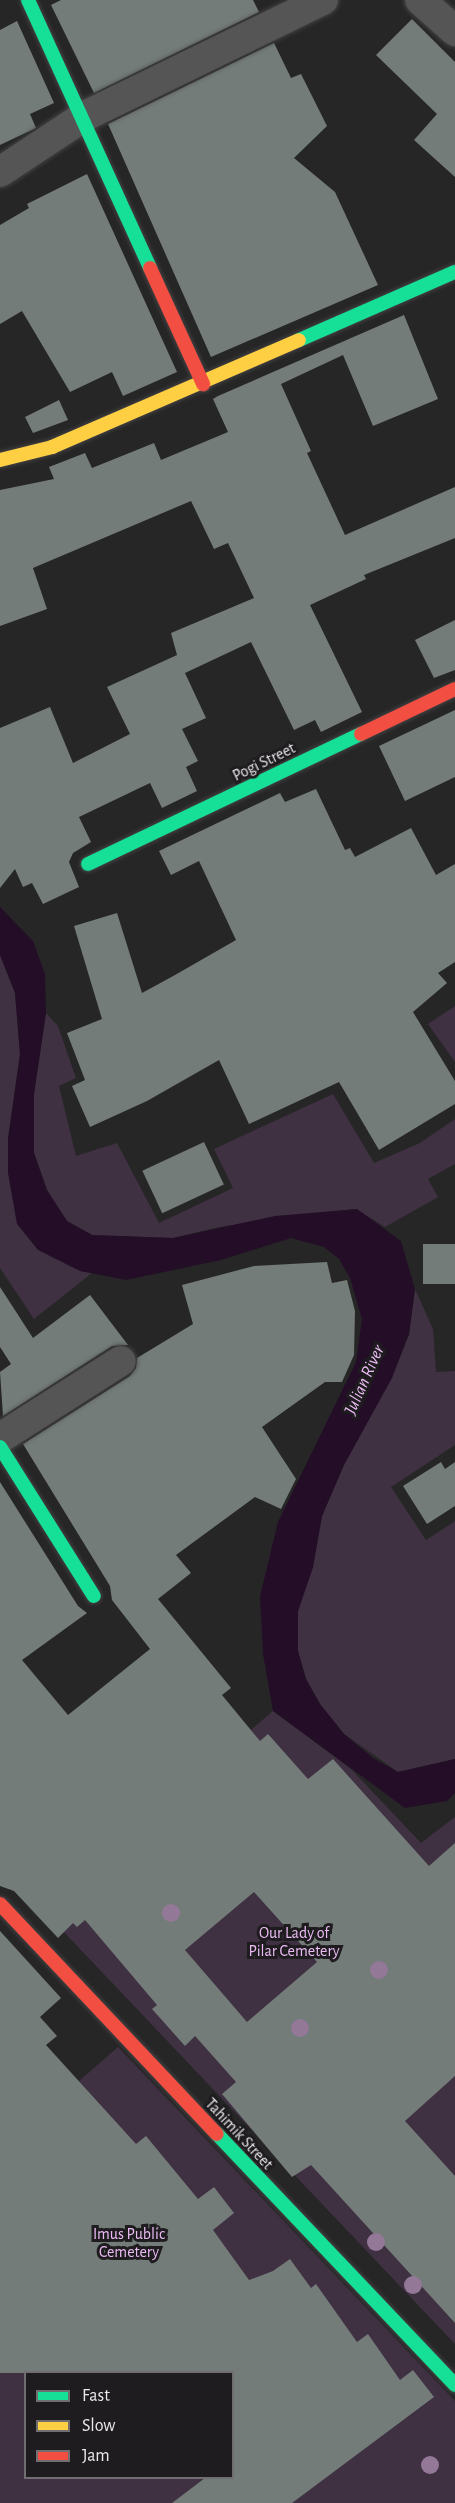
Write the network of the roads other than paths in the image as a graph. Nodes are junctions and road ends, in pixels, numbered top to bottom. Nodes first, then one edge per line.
1 (28, 0) edge
2 (323, 0) edge
3 (420, 0) edge
4 (455, 31) edge
5 (83, 117) junction
6 (0, 172) edge
7 (455, 272) edge
8 (203, 384) junction
9 (0, 460) edge
10 (455, 689) edge
11 (88, 864) dead end
12 (121, 1361) dead end
13 (0, 1437) edge
14 (0, 1447) edge
15 (94, 1596) dead end
16 (0, 1904) edge
17 (455, 2385) edge

1 - 5 street
2 - 5 street
3 - 4 street
5 - 6 street
5 - 8 street
7 - 8 street
8 - 9 street
10 - 11 street, Pogi Street
12 - 13 street
14 - 15 street
16 - 17 street, Tahimik Street

